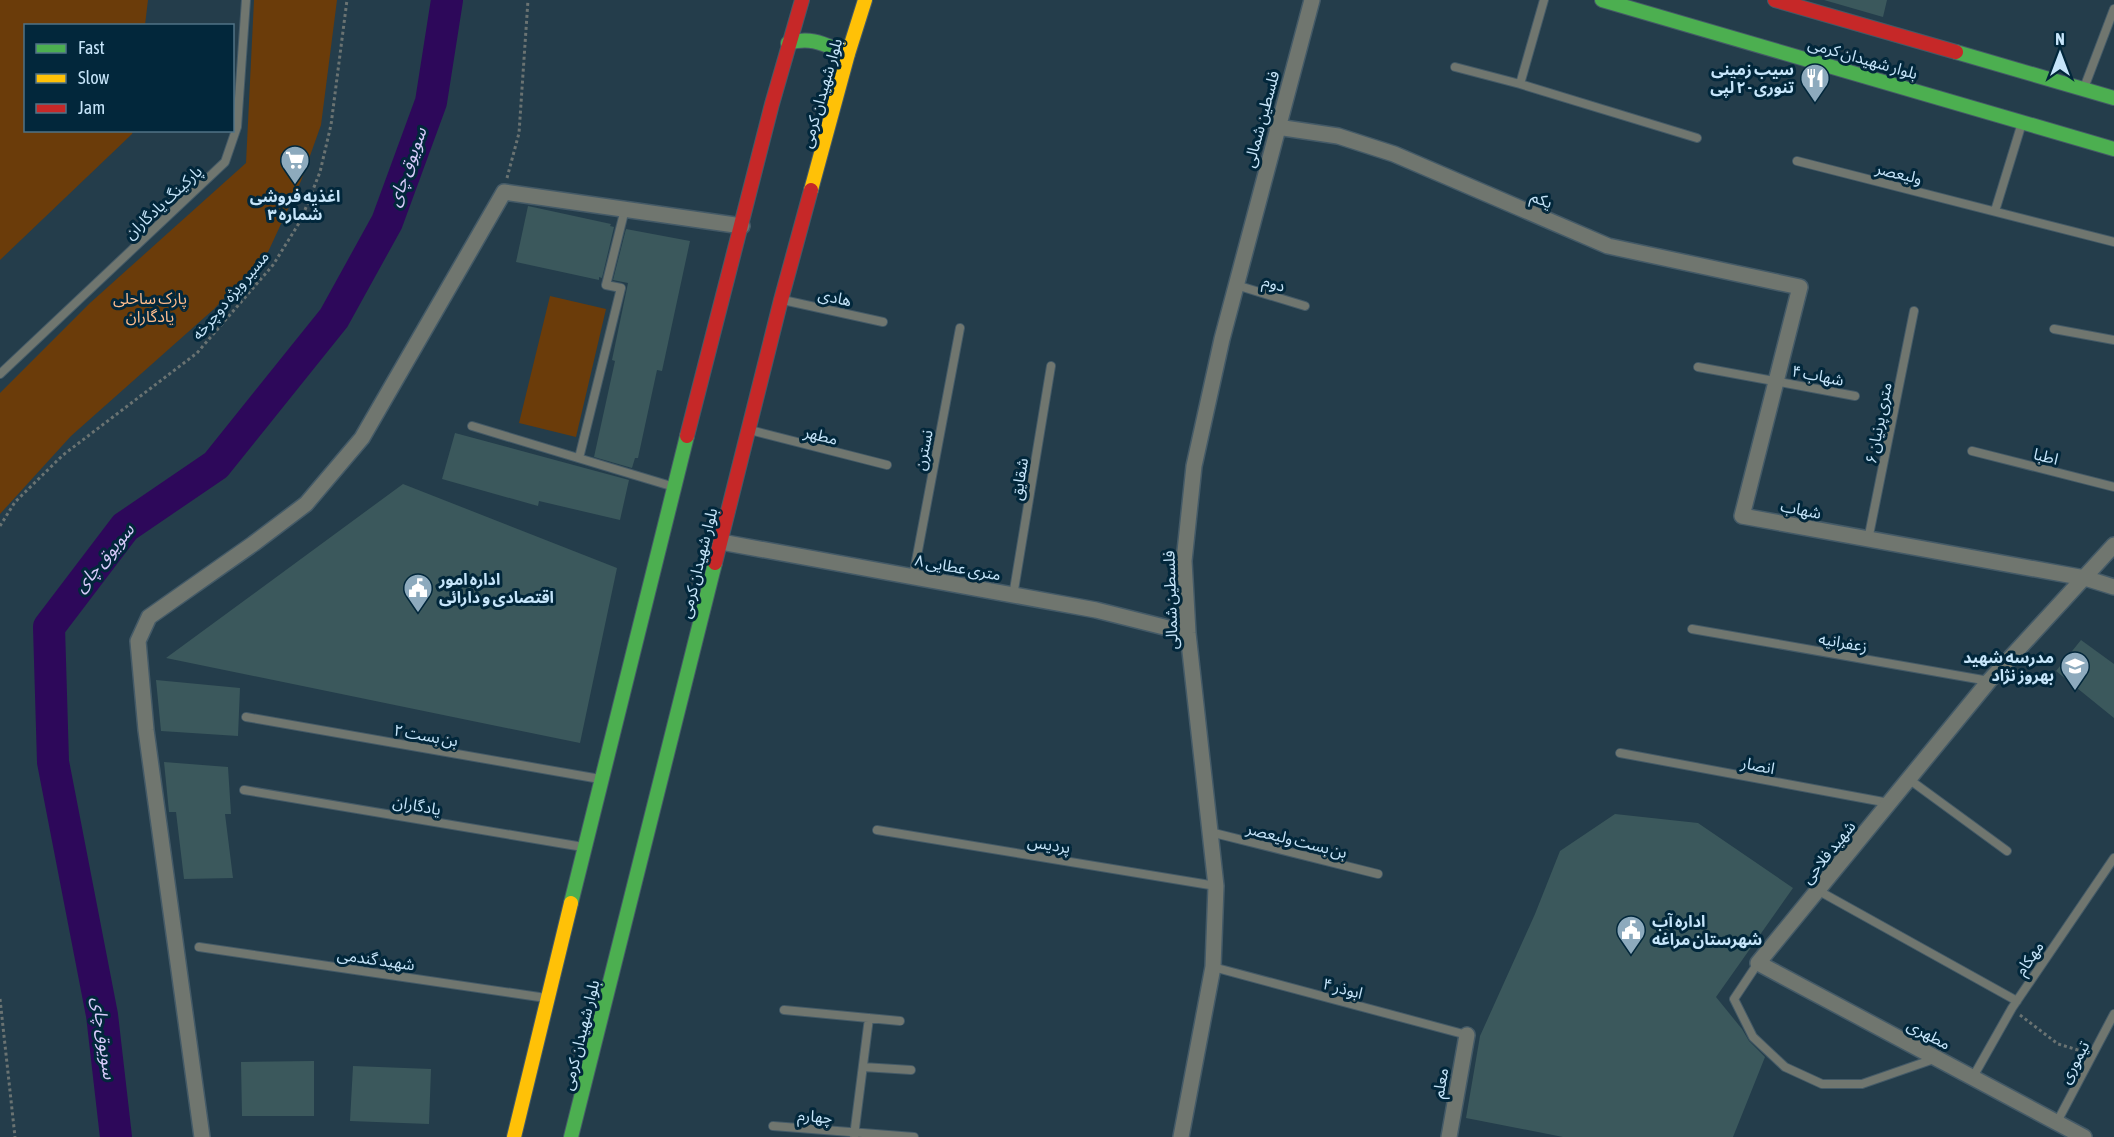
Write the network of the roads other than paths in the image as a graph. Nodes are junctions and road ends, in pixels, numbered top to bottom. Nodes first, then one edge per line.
1 (246, 0) edge
2 (802, 0) edge
3 (865, 0) edge
4 (1312, 0) edge
5 (1544, 0) edge
6 (1602, 0) edge
7 (1775, 0) edge
8 (2114, 9) edge
9 (788, 43) junction
10 (848, 54) junction
11 (1455, 67) dead end
12 (1520, 84) junction
13 (2084, 90) junction
14 (2114, 98) edge
15 (2022, 122) junction
16 (1277, 127) junction
17 (1697, 138) dead end
18 (2114, 148) edge
19 (1797, 160) dead end
20 (625, 209) junction
21 (1995, 211) junction
22 (742, 226) junction
23 (2114, 242) edge
24 (1236, 285) junction
25 (1800, 287) joint
26 (782, 300) junction
27 (1305, 306) dead end
28 (1914, 311) dead end
29 (883, 322) dead end
30 (960, 328) dead end
31 (2054, 329) dead end
32 (2114, 340) edge
33 (1051, 366) dead end
34 (1698, 367) dead end
35 (0, 374) edge
36 (1776, 380) junction
37 (1855, 396) dead end
38 (472, 426) dead end
39 (749, 430) junction
40 (1972, 451) dead end
41 (579, 458) junction
42 (886, 465) dead end
43 (672, 486) junction
44 (2114, 487) edge
45 (1868, 540) junction
46 (721, 542) junction
47 (2114, 545) edge
48 (914, 577) junction
49 (2085, 578) junction
50 (2114, 587) edge
51 (1013, 596) junction
52 (1692, 629) dead end
53 (1188, 633) junction
54 (1989, 681) junction
55 (246, 717) dead end
56 (1620, 753) dead end
57 (601, 779) junction
58 (1910, 780) junction
59 (244, 790) dead end
60 (1891, 803) junction
61 (877, 830) dead end
62 (1209, 831) junction
63 (585, 848) junction
64 (2007, 851) dead end
65 (2114, 858) edge
66 (1377, 874) dead end
67 (1216, 886) junction
68 (1819, 891) junction
69 (199, 947) dead end
70 (1758, 963) junction
71 (1213, 967) junction
72 (548, 998) junction
73 (2014, 1005) junction
74 (784, 1010) dead end
75 (2114, 1014) edge
76 (869, 1018) junction
77 (900, 1021) dead end
78 (1467, 1035) joint
79 (1936, 1058) junction
80 (863, 1067) junction
81 (911, 1070) dead end
82 (1973, 1077) junction
83 (2056, 1122) junction
84 (773, 1126) dead end
85 (855, 1135) edge
86 (202, 1137) edge
87 (514, 1137) edge
88 (571, 1137) edge
89 (914, 1137) edge
90 (1181, 1137) edge
91 (1449, 1137) edge
92 (2084, 1137) edge

1 - 35 lane, پارکینگ یادگاران
2 - 9 main road
3 - 10 main road, بلوار شهیدان کرمی
4 - 16 street, فلسطین شمالی
5 - 12 lane
6 - 15 main road, بلوار شهیدان کرمی
7 - 13 main road, بلوار شهیدان کرمی
8 - 13 lane
9 - 10 main road
9 - 22 main road
10 - 26 main road, بلوار شهیدان کرمی
11 - 12 lane
12 - 17 lane
13 - 14 main road, بلوار شهیدان کرمی
15 - 18 main road, بلوار شهیدان کرمی
15 - 21 lane
16 - 24 street, فلسطین شمالی
16 - 25 street, یکم
19 - 21 lane, ولیعصر
20 - 22 street
20 - 41 lane
20 - 86 street
21 - 23 lane, ولیعصر
22 - 43 main road
24 - 27 lane, دوم
24 - 53 street, فلسطین شمالی
25 - 36 street, شهاب
26 - 29 lane, هادی
26 - 39 main road, بلوار شهیدان کرمی
28 - 45 lane, ۶ متری پرنیان
30 - 48 lane, نسترن
31 - 32 lane
33 - 51 lane, شقایق
34 - 36 lane, شهاب ۴
36 - 37 lane, شهاب ۴
36 - 45 street, شهاب
38 - 41 lane
39 - 42 lane, مطهر
39 - 46 main road, بلوار شهیدان کرمی
40 - 44 lane, اطبا
41 - 43 lane
43 - 57 main road
45 - 49 street, شهاب
46 - 48 street, ۸ متری عطایی
46 - 88 main road, بلوار شهیدان کرمی
47 - 49 street, شهید فلاحی
48 - 51 street, ۸ متری عطایی
49 - 50 street, شهاب
49 - 54 street, شهید فلاحی
51 - 53 street, ۸ متری عطایی
52 - 54 lane, زعفرانیه
53 - 62 street, فلسطین شمالی
54 - 58 street, شهید فلاحی
55 - 57 lane, بن بست ۲
56 - 60 lane, انصار
57 - 63 main road
58 - 60 street, شهید فلاحی
58 - 64 lane
59 - 63 lane, یادگاران
60 - 68 street, شهید فلاحی
61 - 67 lane, پردیس
62 - 66 lane, بن بست ولیعصر
62 - 67 street, فلسطین شمالی
63 - 72 main road
65 - 73 lane, مهکام
67 - 71 street, فلسطین شمالی
68 - 70 street, شهید فلاحی
68 - 73 lane
69 - 72 lane, شهید گندمی
70 - 79 street, مطهری
70 - 79 lane, شهید فلاحی
71 - 78 lane, ابوذر ۴
71 - 90 street, فلسطین شمالی
72 - 87 main road
73 - 82 lane, مهکام
74 - 76 lane
75 - 83 lane, تیموری
76 - 77 lane
76 - 80 lane
78 - 91 street, معلم
79 - 82 street, مطهری
80 - 81 lane
80 - 85 lane
82 - 83 street, مطهری
83 - 92 street, مطهری
84 - 85 lane, چهارم
85 - 89 lane, چهارم

